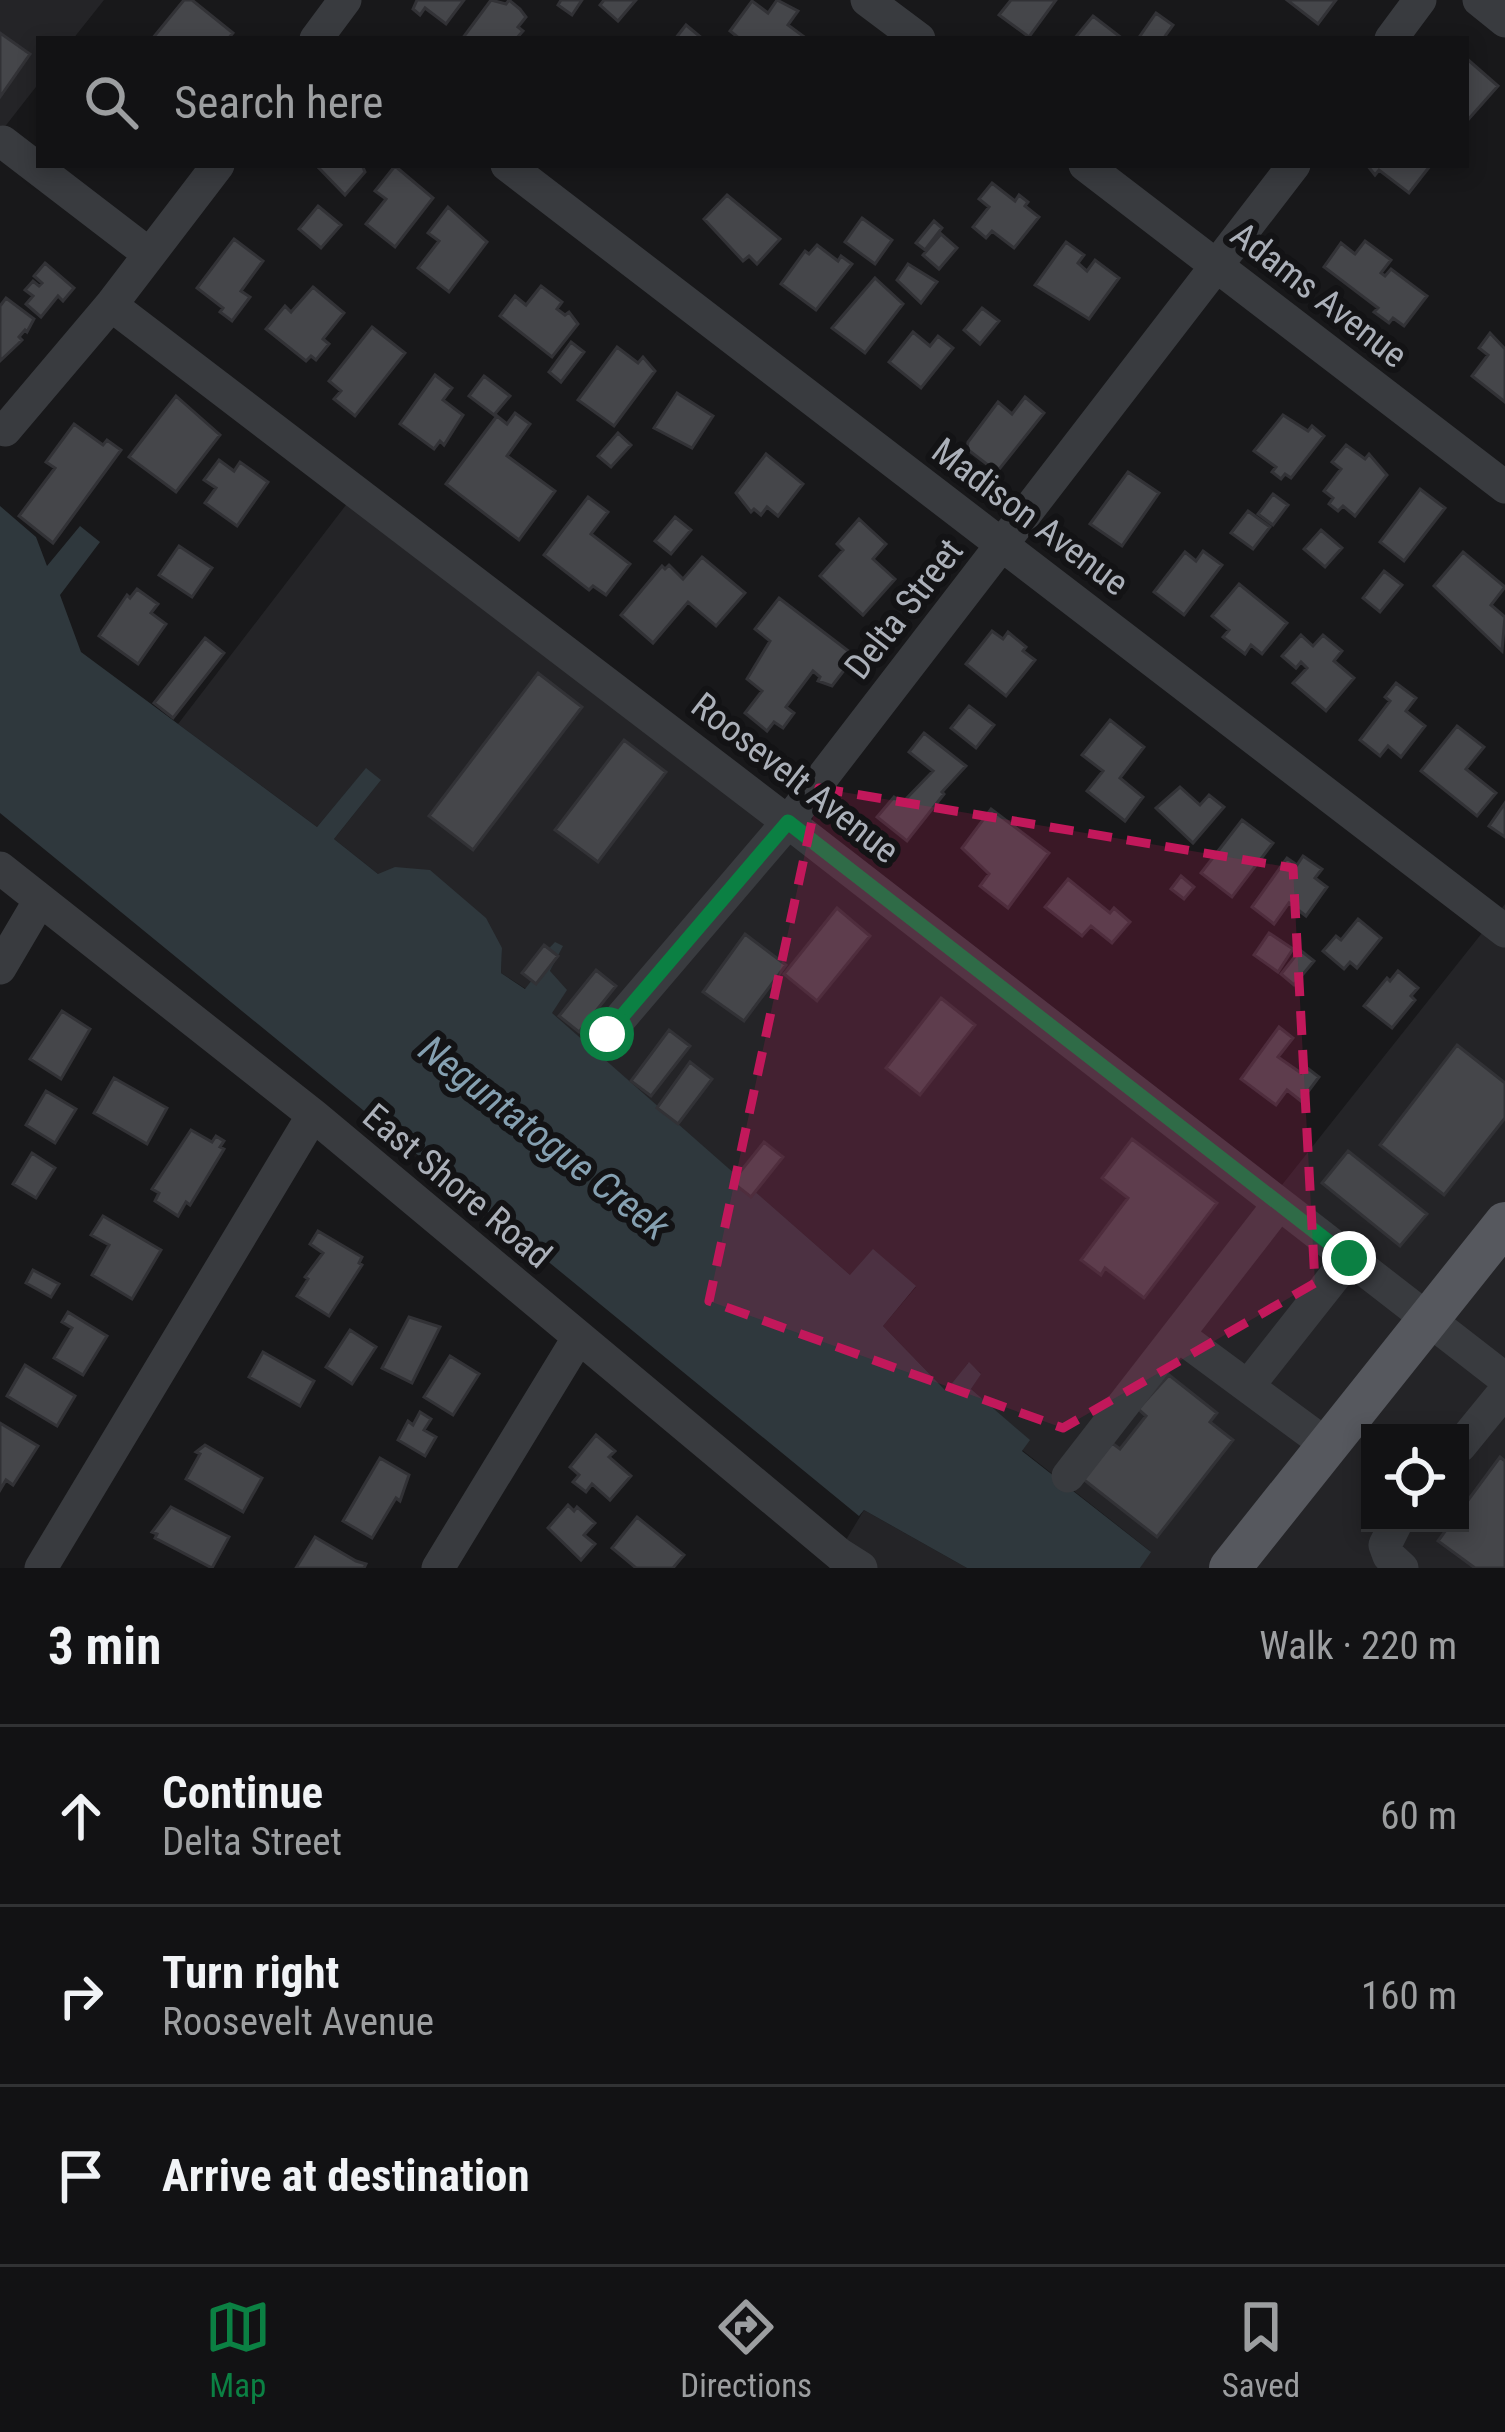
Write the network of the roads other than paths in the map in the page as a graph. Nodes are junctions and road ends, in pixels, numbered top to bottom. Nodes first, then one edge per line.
1 (867, 0) edge
2 (1420, 0) edge
3 (1479, 0) edge
4 (1505, 21) edge
5 (915, 36) edge
6 (1392, 36) edge
7 (2, 142) edge
8 (36, 168) edge
9 (36, 168) edge
10 (216, 168) edge
11 (511, 168) edge
12 (1089, 168) edge
13 (1292, 168) edge
14 (149, 254) junction
15 (1217, 266) junction
16 (111, 305) junction
17 (4, 430) dead end
18 (1505, 487) edge
19 (1002, 545) junction
20 (788, 822) junction
21 (0, 868) edge
22 (40, 900) junction
23 (1505, 931) edge
24 (0, 968) edge
25 (607, 1034) dead end
26 (313, 1115) junction
27 (1279, 1204) junction
28 (1505, 1223) edge
29 (1349, 1258) junction
30 (1427, 1319) junction
31 (1178, 1335) junction
32 (578, 1340) junction
33 (1505, 1379) edge
34 (1248, 1386) junction
35 (1505, 1391) edge
36 (1469, 1434) edge
37 (1328, 1445) junction
38 (1068, 1476) dead end
39 (1392, 1532) edge
40 (844, 1564) edge
41 (41, 1568) edge
42 (438, 1568) edge
43 (1230, 1568) edge
44 (1402, 1568) edge

1 - 5 street
2 - 6 street
3 - 4 street
7 - 9 street
8 - 14 street
10 - 14 street
11 - 19 street, Madison Avenue
12 - 15 street, Adams Avenue
13 - 15 street, Delta Street
14 - 16 street
15 - 18 street, Adams Avenue
15 - 19 street, Delta Street
16 - 17 street
16 - 20 street, Roosevelt Avenue
19 - 20 street, Delta Street
19 - 23 street, Madison Avenue
20 - 25 street, Delta Street
20 - 27 street, Roosevelt Avenue
21 - 22 street, East Shore Road
22 - 24 street
22 - 26 street, East Shore Road
26 - 32 street, East Shore Road
26 - 41 street
27 - 29 street, Roosevelt Avenue
27 - 31 street
28 - 30 main road
29 - 30 street, Roosevelt Avenue
29 - 34 street
30 - 33 street, Roosevelt Avenue
30 - 37 main road
31 - 34 street
31 - 38 street
32 - 40 street, East Shore Road
32 - 42 street
34 - 37 street
35 - 36 street
37 - 43 main road
39 - 44 street

